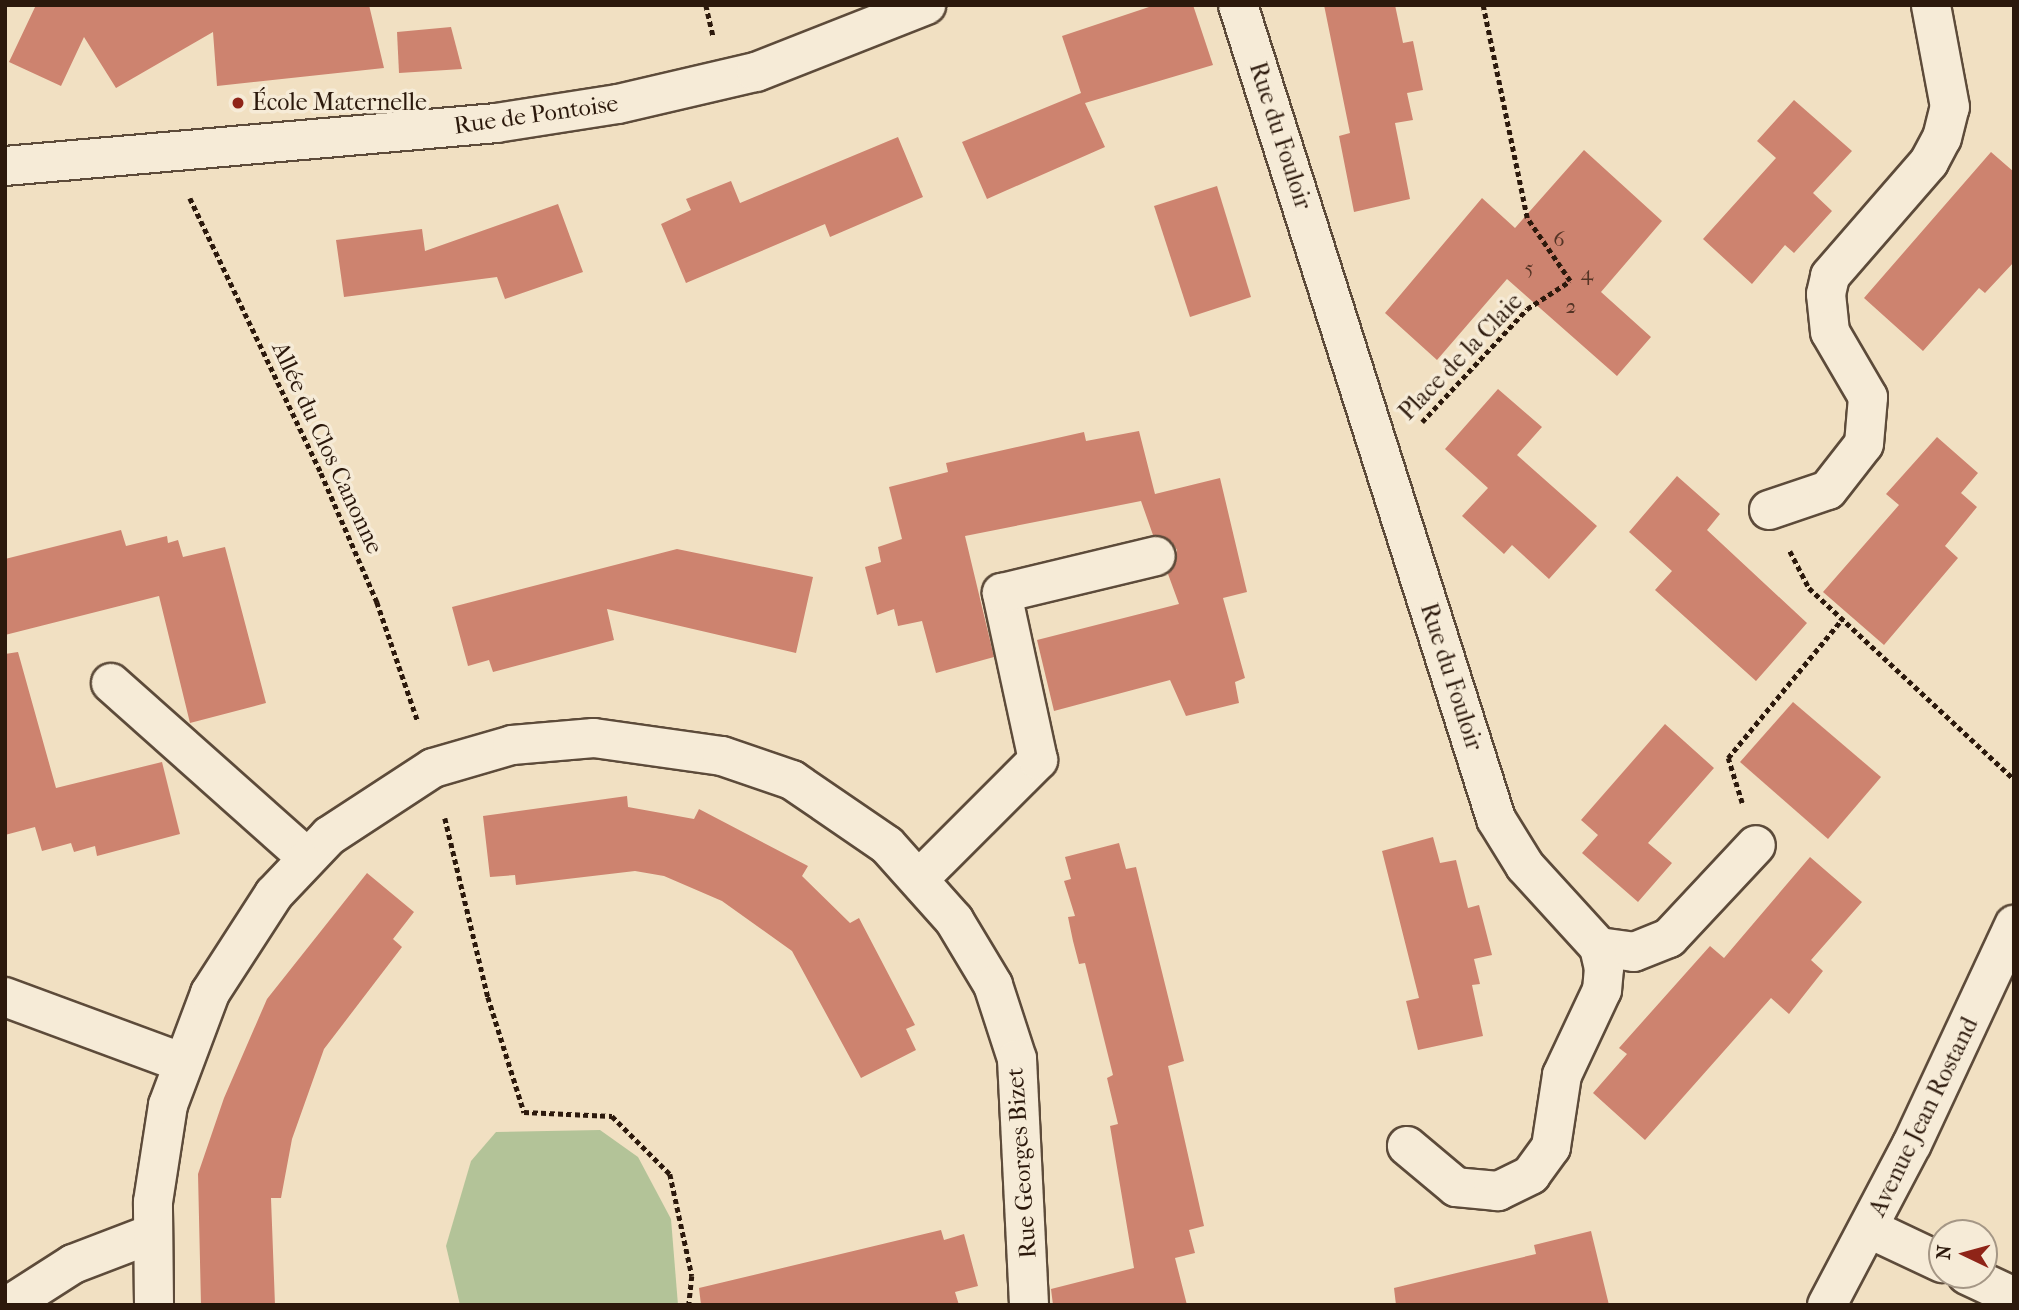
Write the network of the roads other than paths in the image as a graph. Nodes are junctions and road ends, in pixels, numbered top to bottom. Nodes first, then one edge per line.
1 (926, 5) edge
2 (1238, 5) edge
3 (1931, 5) edge
4 (5, 166) edge
5 (1769, 510) road end
6 (1156, 556) dead end
7 (111, 683) dead end
8 (1756, 845) road end
9 (306, 857) junction
10 (920, 878) junction
11 (2014, 925) edge
12 (1599, 947) junction
13 (5, 997) edge
14 (181, 1062) junction
15 (1407, 1146) dead end
16 (1870, 1229) junction
17 (151, 1234) junction
18 (1928, 1256) edge
19 (1997, 1289) edge
20 (2014, 1297) edge
21 (9, 1305) edge
22 (154, 1305) edge
23 (1029, 1305) edge
24 (1827, 1305) edge

1 - 4 street, Rue de Pontoise
2 - 12 street, Rue du Fouloir
3 - 5 street
6 - 10 street
7 - 9 street
8 - 12 street
9 - 10 street, Rue Georges Bizet
9 - 14 street, Rue Georges Bizet
10 - 23 street, Rue Georges Bizet
11 - 16 street, Avenue Jean Rostand
12 - 15 street
13 - 14 street
14 - 17 street, Rue Georges Bizet
16 - 18 street
16 - 24 street, Avenue Jean Rostand
17 - 21 street
17 - 22 street, Rue Georges Bizet
19 - 20 street

